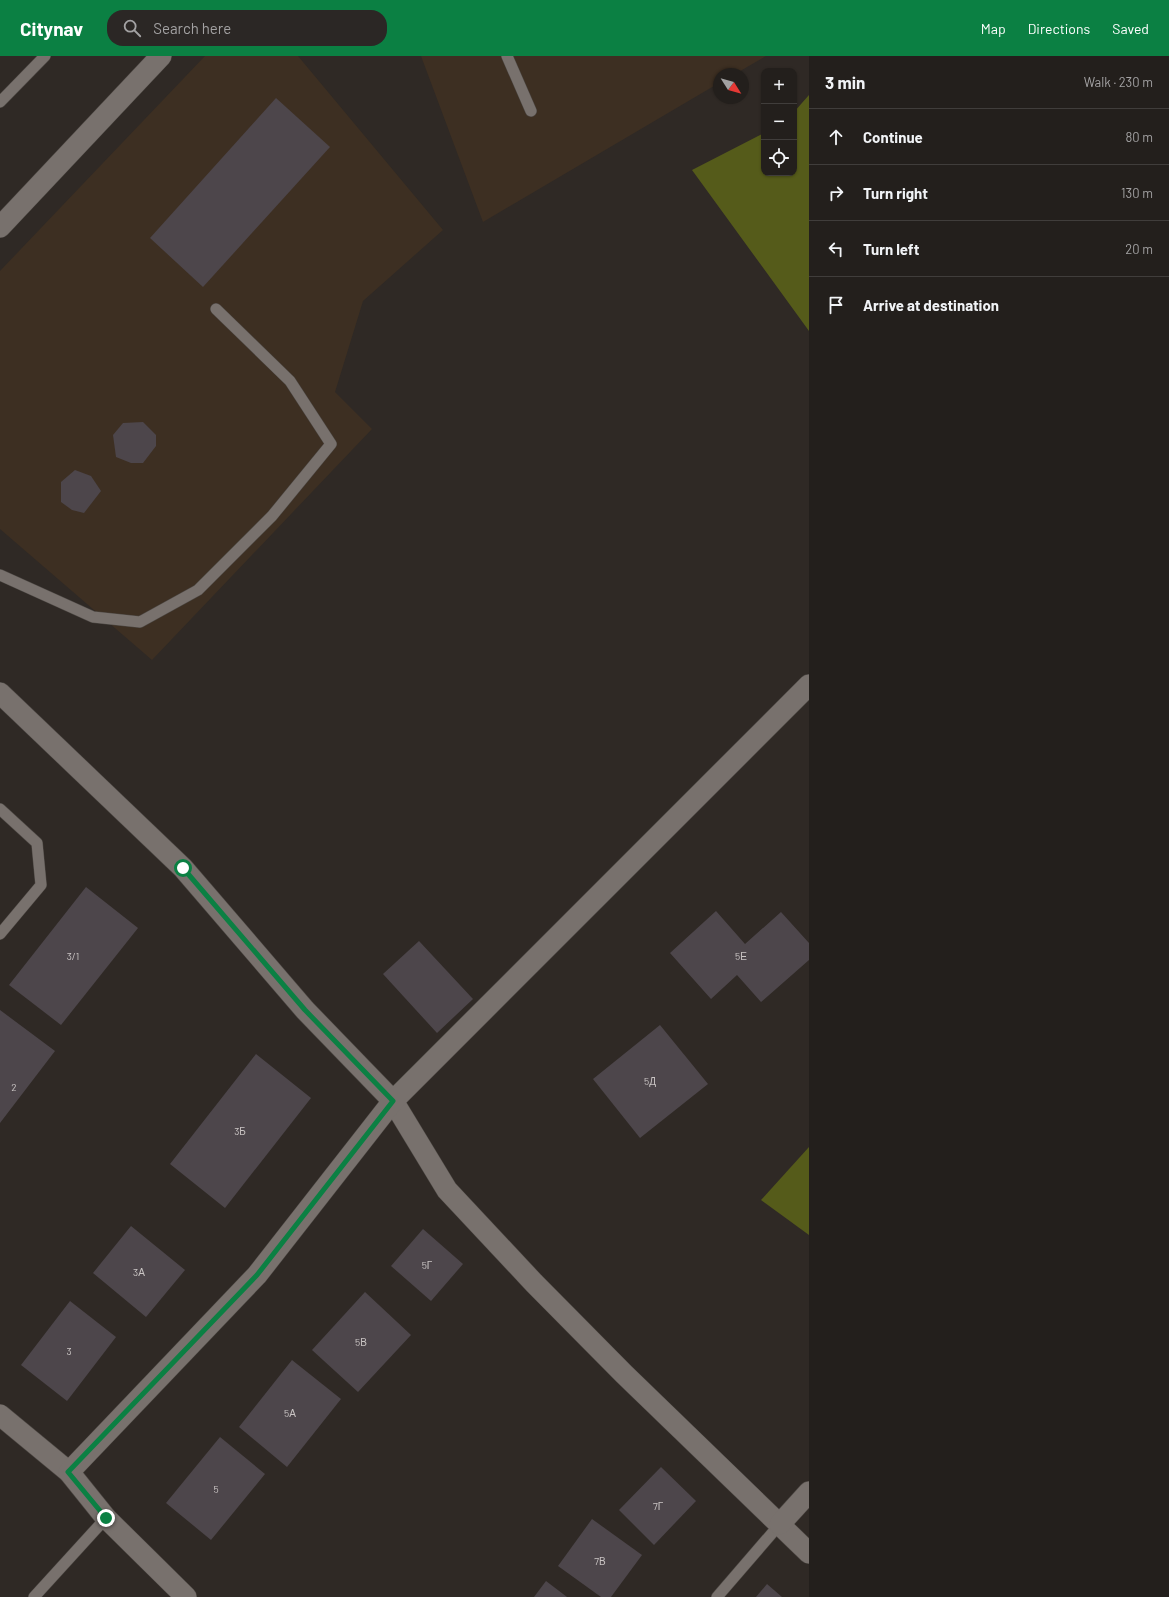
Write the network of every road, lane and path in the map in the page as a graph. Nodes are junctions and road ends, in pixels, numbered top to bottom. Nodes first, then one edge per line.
1 (45, 56) edge
2 (161, 56) edge
3 (507, 56) edge
4 (0, 102) edge
5 (531, 111) dead end
6 (0, 227) edge
7 (216, 309) dead end
8 (0, 575) edge
9 (809, 685) edge
10 (0, 693) edge
11 (0, 809) edge
12 (0, 934) edge
13 (393, 1101) junction
14 (0, 1415) edge
15 (68, 1472) junction
16 (809, 1492) edge
17 (106, 1518) junction
18 (780, 1524) junction
19 (809, 1553) edge
20 (34, 1597) edge
21 (186, 1597) edge
22 (717, 1597) edge

1 - 4 lane
2 - 6 street
3 - 5 lane
7 - 8 lane
9 - 13 street
10 - 13 street
11 - 12 lane
13 - 15 street
13 - 18 street
14 - 15 street
15 - 17 street
16 - 18 street
17 - 20 lane
17 - 21 street
18 - 19 street
18 - 22 lane

